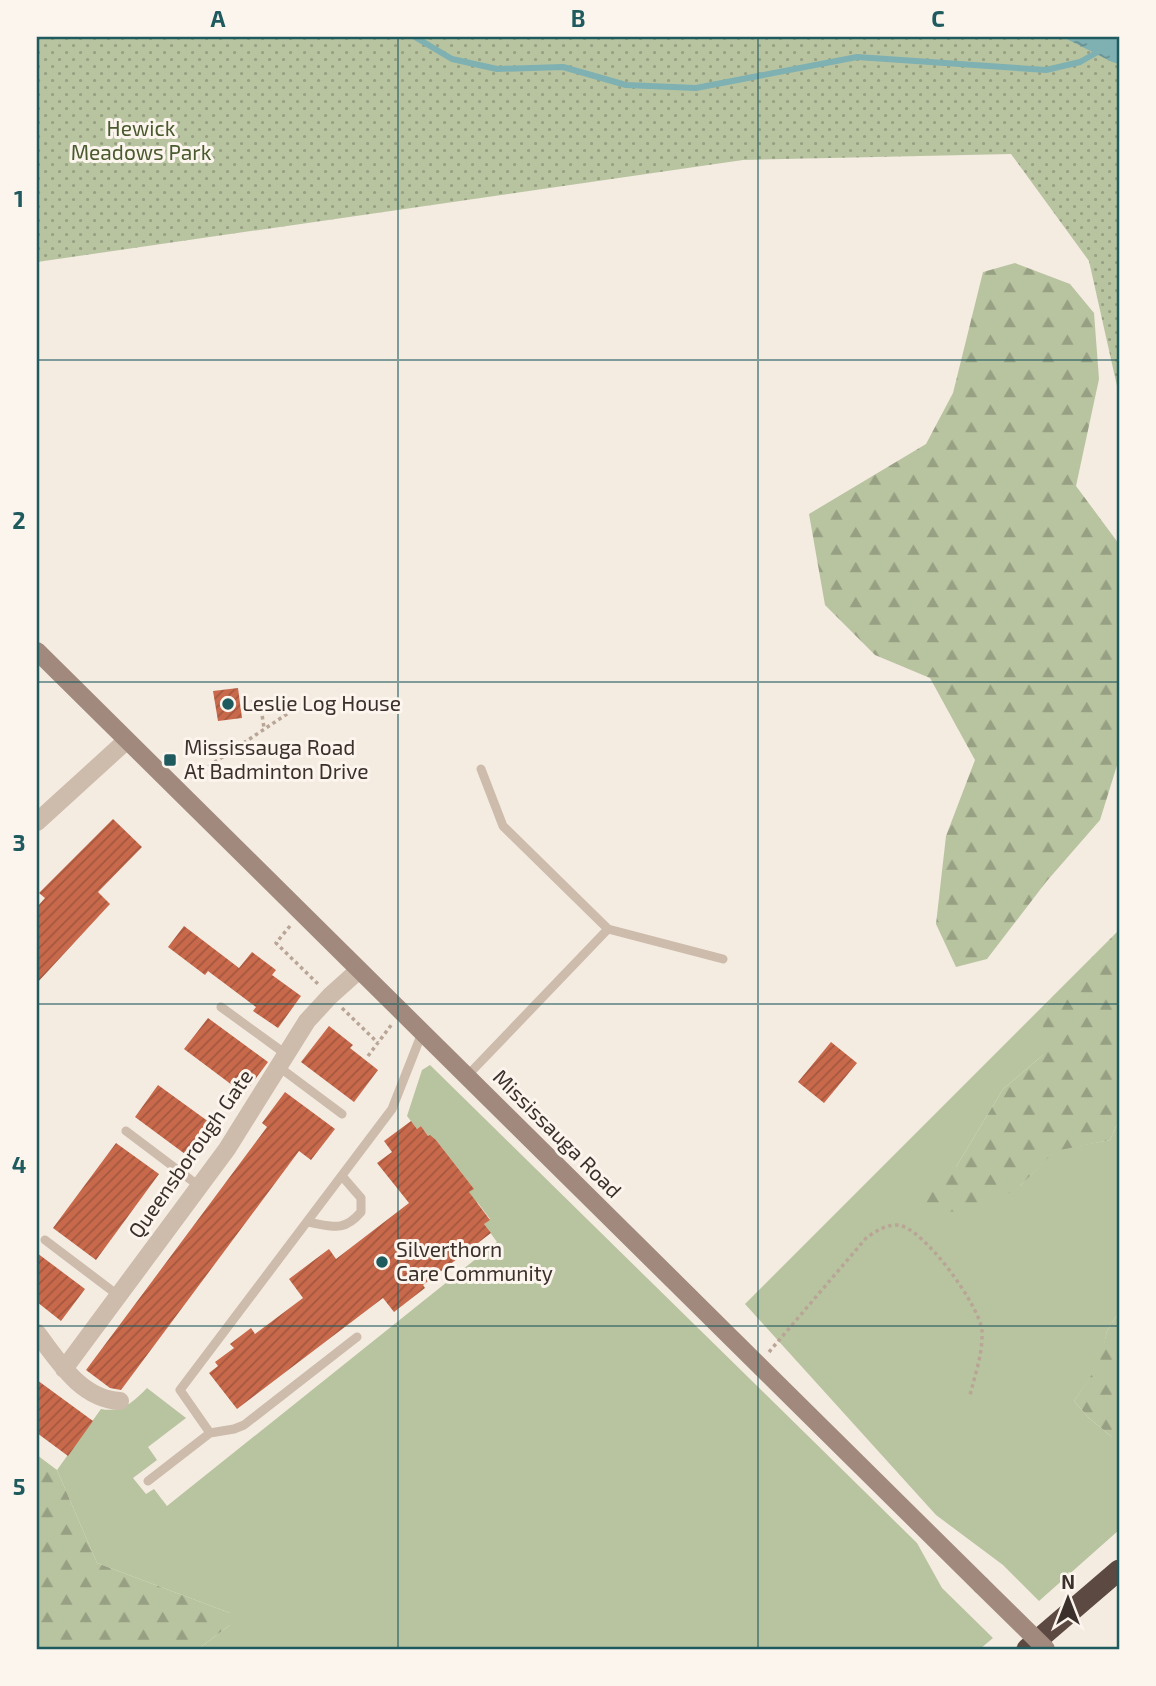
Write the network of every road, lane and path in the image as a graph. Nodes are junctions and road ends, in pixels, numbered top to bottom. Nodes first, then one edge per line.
1 (37, 651) edge
2 (244, 703) dead end
3 (293, 710) dead end
4 (265, 729) junction
5 (126, 741) junction
6 (481, 769) dead end
7 (191, 778) dead end
8 (37, 822) edge
9 (292, 924) dead end
10 (608, 929) junction
11 (723, 959) dead end
12 (359, 970) junction
13 (322, 988) dead end
14 (336, 1002) dead end
15 (221, 1007) dead end
16 (393, 1023) dead end
17 (422, 1032) junction
18 (378, 1043) junction
19 (368, 1056) dead end
20 (283, 1061) junction
21 (467, 1076) junction
22 (342, 1114) dead end
23 (127, 1131) dead end
24 (342, 1176) junction
25 (200, 1186) junction
26 (307, 1222) junction
27 (45, 1240) dead end
28 (119, 1296) junction
29 (37, 1333) edge
30 (357, 1337) dead end
31 (758, 1365) junction
32 (64, 1369) junction
33 (970, 1395) dead end
34 (120, 1401) dead end
35 (210, 1433) junction
36 (148, 1481) dead end
37 (1119, 1570) edge
38 (1027, 1649) edge
39 (1046, 1649) edge

1 - 5 main road, Mississauga Road
2 - 4 path
3 - 4 path
4 - 7 path
5 - 8 street
5 - 12 main road, Mississauga Road
6 - 10 lane
9 - 13 path
10 - 11 lane
10 - 21 lane
12 - 17 main road, Mississauga Road
12 - 20 street, Queensborough Gate
14 - 18 path
15 - 20 lane
16 - 18 path
17 - 21 main road, Mississauga Road
17 - 24 lane
18 - 19 path
20 - 22 lane
20 - 25 street, Queensborough Gate
21 - 31 main road, Mississauga Road
23 - 25 lane
24 - 26 lane
24 - 26 lane
25 - 28 street, Queensborough Gate
26 - 35 lane
27 - 28 lane
28 - 32 street, Queensborough Gate
29 - 32 street
30 - 35 lane
31 - 33 path
31 - 39 main road, Mississauga Road, bridge
32 - 34 street
35 - 36 lane
37 - 38 highway

